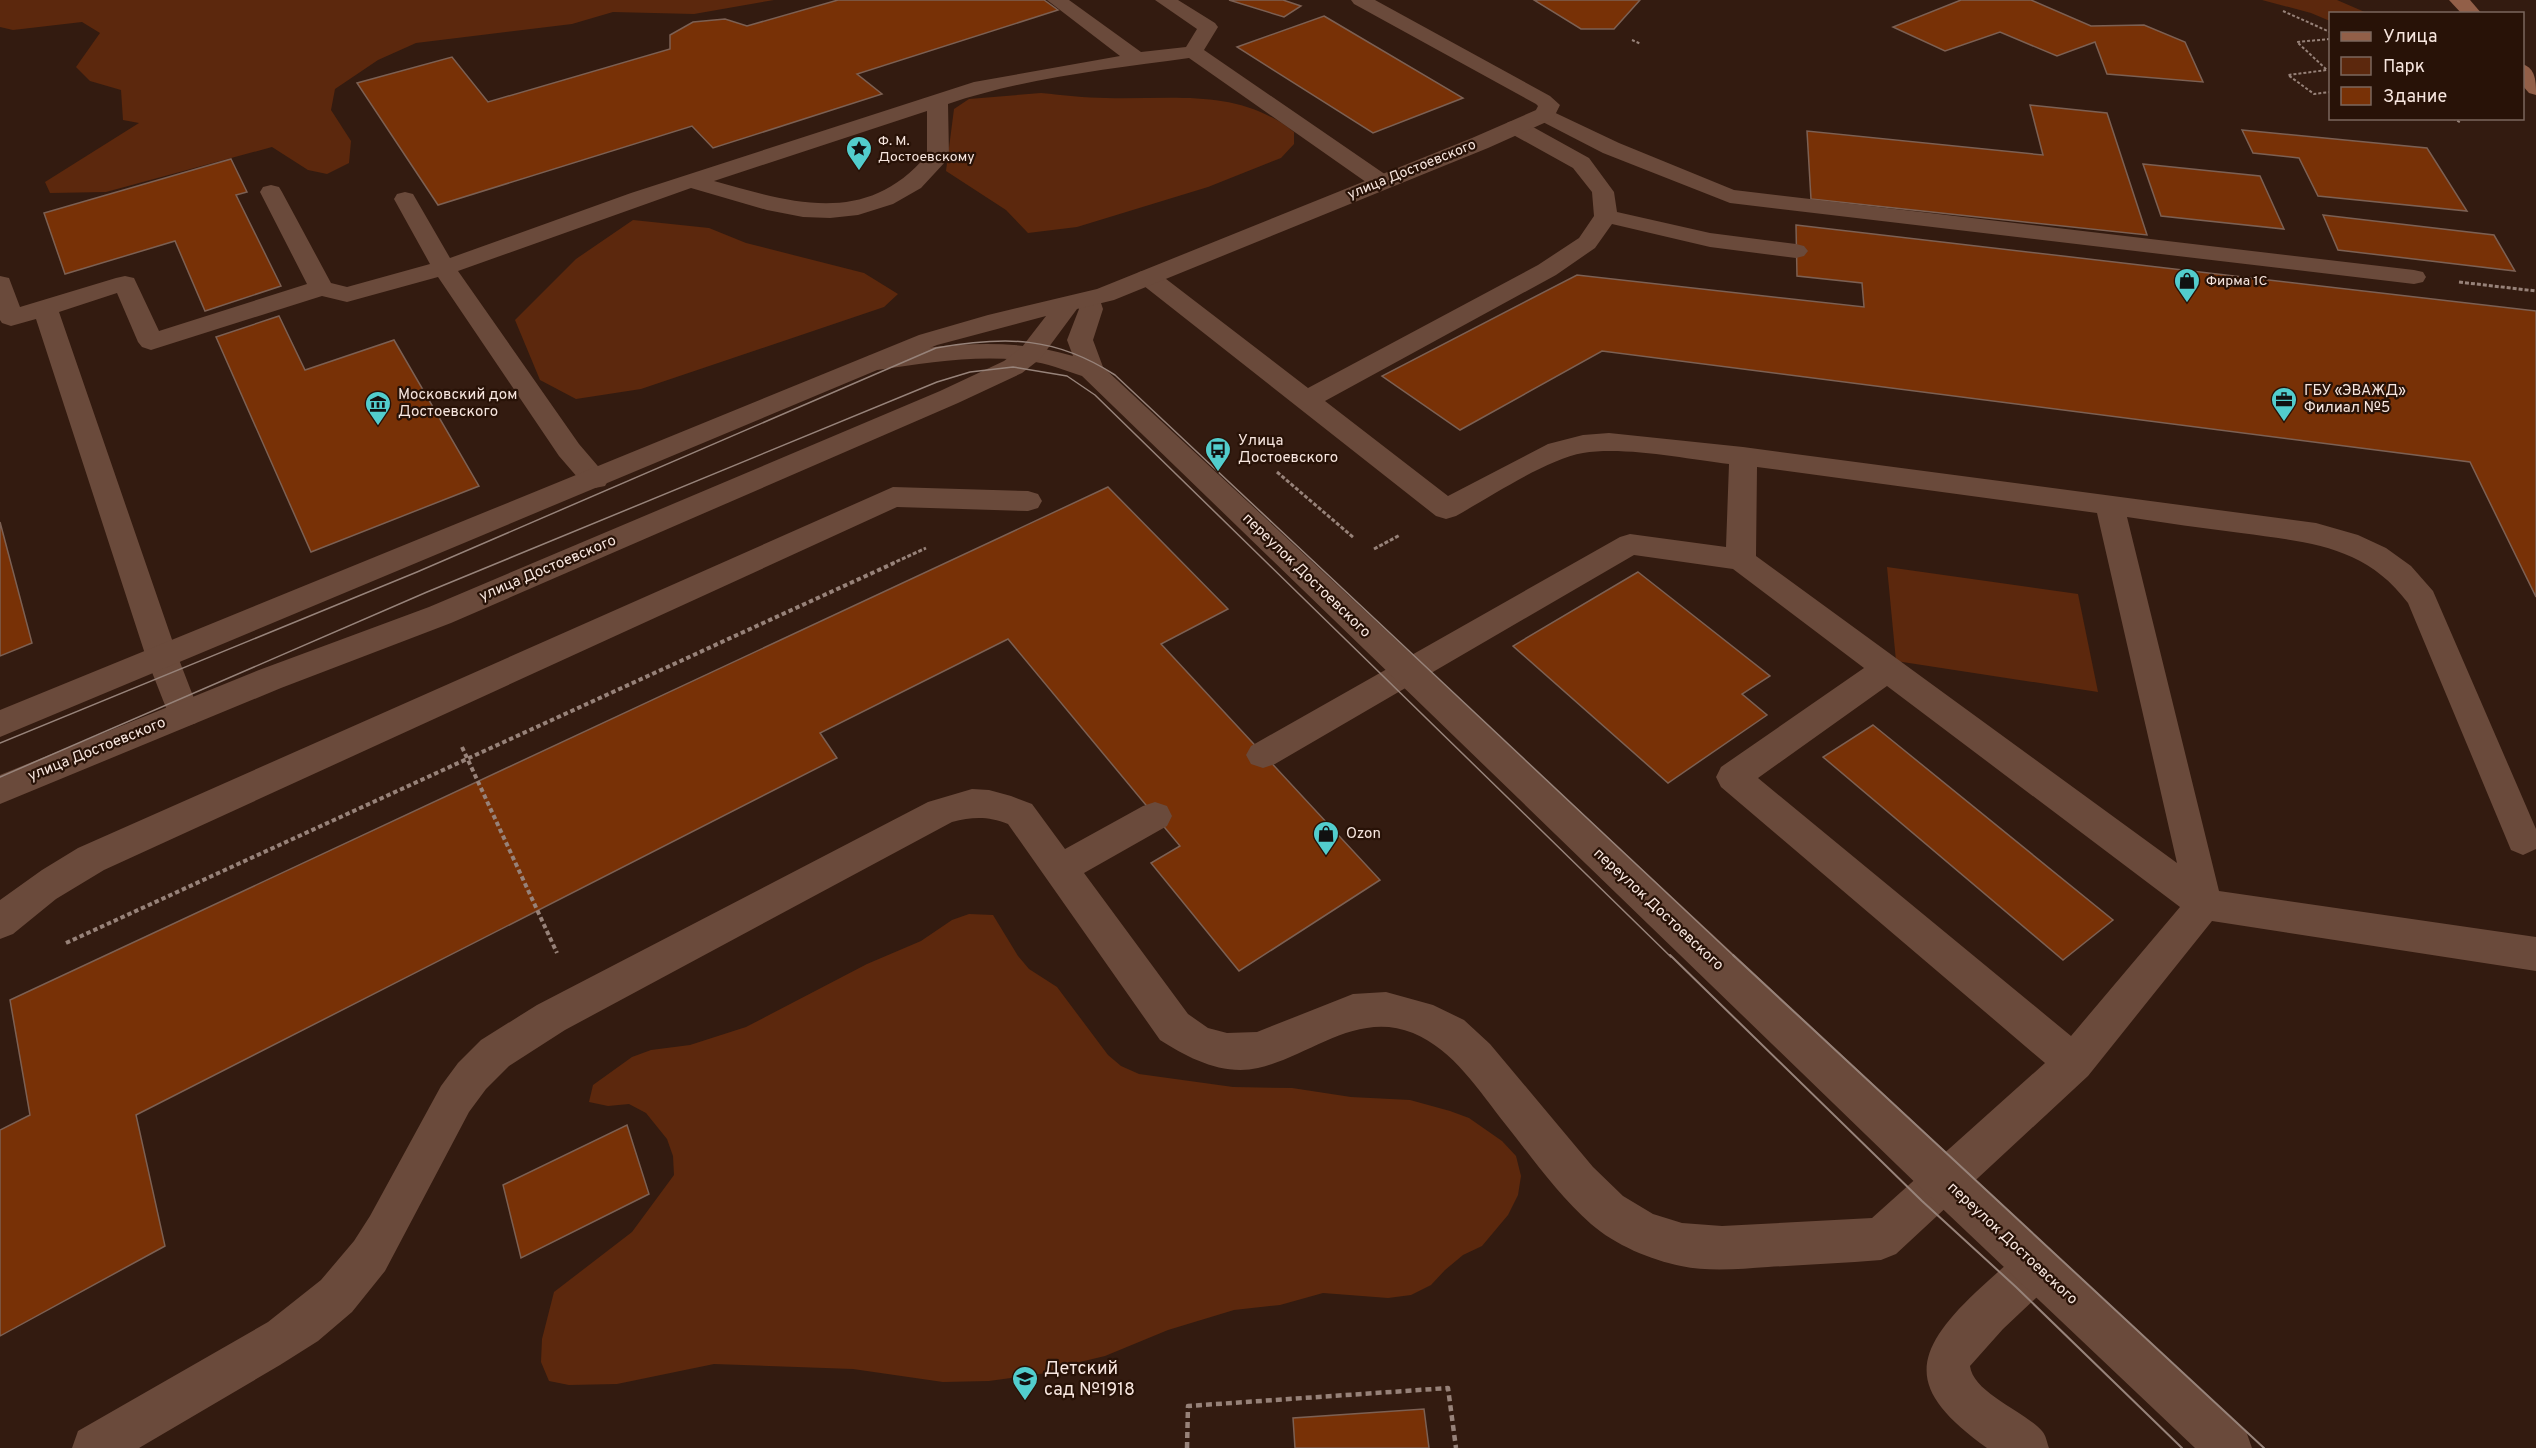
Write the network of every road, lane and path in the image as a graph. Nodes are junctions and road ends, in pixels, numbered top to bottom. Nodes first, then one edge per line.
1 (1058, 0) edge
2 (1165, 0) edge
3 (1361, 0) edge
4 (2460, 0) edge
5 (2283, 10) dead end
6 (2470, 12) edge
7 (2329, 31) edge
8 (2329, 39) edge
9 (1632, 40) dead end
10 (1641, 44) dead end
11 (1193, 52) junction
12 (1137, 59) junction
13 (2524, 71) edge
14 (2536, 89) edge
15 (2329, 92) edge
16 (937, 100) junction
17 (1544, 107) junction
18 (2456, 120) edge
19 (2461, 123) dead end
20 (1516, 127) junction
21 (690, 182) junction
22 (1381, 182) junction
23 (271, 192) dead end
24 (405, 199) dead end
25 (1606, 216) junction
26 (1796, 250) dead end
27 (444, 268) junction
28 (1148, 277) junction
29 (2414, 277) joint
30 (0, 283) edge
31 (321, 288) junction
32 (2536, 291) edge
33 (1079, 302) junction
34 (45, 308) junction
35 (1030, 353) junction
36 (877, 362) junction
37 (1091, 370) junction
38 (1308, 399) junction
39 (1743, 456) junction
40 (595, 479) junction
41 (1028, 501) dead end
42 (2110, 506) junction
43 (931, 546) dead end
44 (1741, 560) junction
45 (162, 657) junction
46 (1887, 669) junction
47 (1409, 674) junction
48 (184, 714) junction
49 (0, 723) edge
50 (1263, 755) dead end
51 (478, 782) dead end
52 (0, 790) edge
53 (1155, 816) dead end
54 (2523, 840) dead end
55 (1060, 869) junction
56 (2204, 904) junction
57 (538, 911) dead end
58 (0, 923) edge
59 (65, 944) dead end
60 (2536, 954) edge
61 (2074, 1063) junction
62 (1944, 1181) junction
63 (2038, 1267) junction
64 (95, 1448) edge
65 (1187, 1448) edge
66 (1456, 1448) edge
67 (2026, 1448) edge
68 (2229, 1448) edge

1 - 12 street
2 - 11 street
3 - 17 street
4 - 6 main road
5 - 7 path
8 - 15 path
9 - 10 path
11 - 12 street
11 - 22 street
12 - 16 street
13 - 14 main road
16 - 21 street
16 - 21 street
17 - 20 street, улица Достоевского
17 - 29 street
18 - 19 path
20 - 22 street, улица Достоевского
20 - 25 street
21 - 27 street
22 - 28 street, улица Достоевского
23 - 31 street
24 - 27 street
25 - 26 street
25 - 38 street
27 - 31 street
27 - 40 street
28 - 33 street, улица Достоевского
28 - 38 street
29 - 32 path
30 - 34 street
31 - 34 street
33 - 35 street, улица Достоевского
33 - 36 street, улица Достоевского
33 - 37 street, переулок Достоевского
34 - 45 street
35 - 36 street, переулок Достоевского
35 - 37 street, переулок Достоевского
35 - 48 street, улица Достоевского
36 - 40 street, улица Достоевского
37 - 47 street, переулок Достоевского
38 - 39 street
39 - 42 street
39 - 44 street
40 - 45 street, улица Достоевского
41 - 58 street
42 - 54 street
42 - 56 street
43 - 59 path
44 - 46 street
44 - 47 street
45 - 48 street
45 - 49 street, улица Достоевского
46 - 56 street
46 - 61 street
47 - 50 street
47 - 62 street, переулок Достоевского
48 - 52 street, улица Достоевского
51 - 57 path
53 - 55 street
55 - 62 street
55 - 64 street
56 - 60 street
56 - 61 street
61 - 62 street
62 - 63 street, переулок Достоевского
63 - 67 street
63 - 68 street, переулок Достоевского
65 - 66 path

